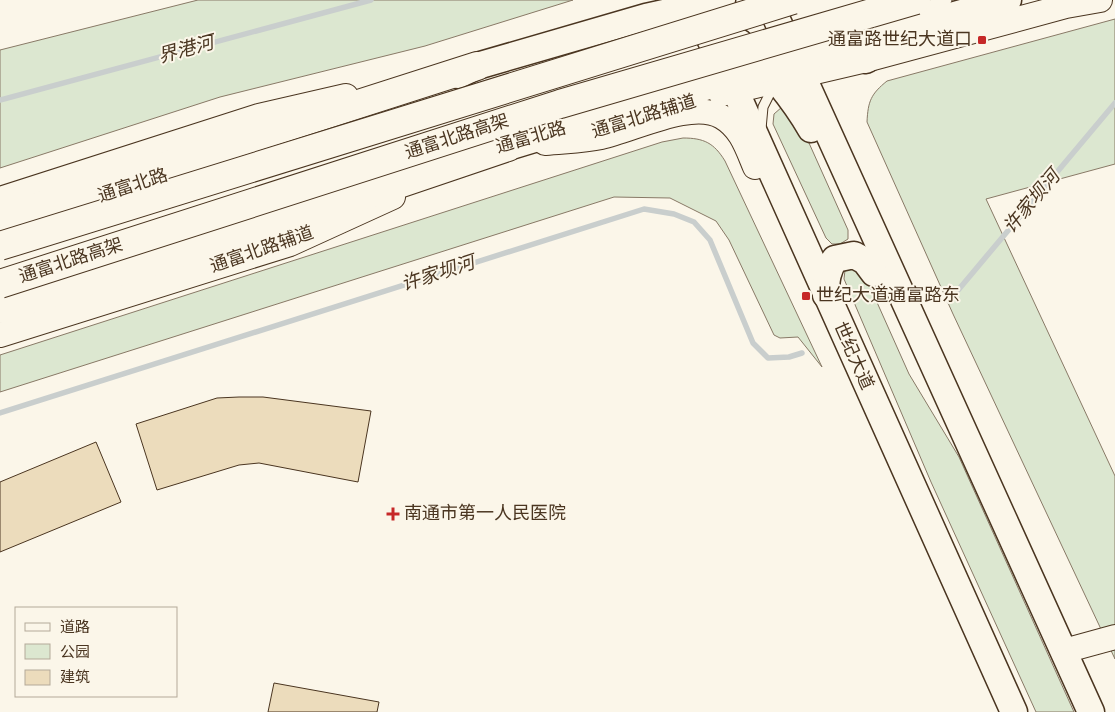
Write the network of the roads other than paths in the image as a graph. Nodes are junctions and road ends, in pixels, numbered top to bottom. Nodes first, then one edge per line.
1 (722, 0) edge
2 (727, 0) edge
3 (768, 0) edge
4 (793, 0) edge
5 (947, 0) edge
6 (1008, 0) edge
7 (1100, 0) edge
8 (691, 8) edge
9 (643, 13) junction
10 (927, 21) edge
11 (588, 28) junction
12 (782, 32) junction
13 (854, 45) junction
14 (802, 60) junction
15 (477, 66) junction
16 (771, 75) junction
17 (732, 85) junction
18 (686, 112) junction
19 (568, 141) junction
20 (508, 147) junction
21 (762, 151) junction
22 (382, 195) junction
23 (0, 199) edge
24 (0, 219) edge
25 (0, 228) edge
26 (0, 246) edge
27 (874, 272) junction
28 (0, 284) edge
29 (821, 286) junction
30 (0, 302) edge
31 (0, 309) edge
32 (0, 335) edge
33 (1009, 532) junction
34 (1115, 637) edge
35 (1064, 651) junction
36 (1014, 712) edge
37 (1091, 712) edge

1 - 8 main road, 通富北路
2 - 12 main road
3 - 12 main road
4 - 26 highway, 通富北路高架, bridge
5 - 13 lane
6 - 10 main road, 通富北路
7 - 10 street
8 - 9 main road, 通富北路
8 - 16 main road
8 - 17 main road, 世纪大道
9 - 11 main road, 通富北路
9 - 11 main road
10 - 13 main road, 通富北路
10 - 13 main road
10 - 28 highway, 通富北路高架, bridge
11 - 15 main road, 通富北路
11 - 23 street
12 - 13 main road
12 - 14 main road
13 - 14 main road, 通富北路
14 - 16 main road, 通富北路
14 - 33 main road
15 - 24 highway
15 - 25 main road, 通富北路
16 - 17 main road, 通富北路
16 - 21 lane
16 - 27 main road
17 - 18 lane
17 - 19 street, 通富北路辅道
17 - 20 main road, 通富北路
17 - 21 main road, 世纪大道
18 - 19 street
18 - 29 street
19 - 20 street
19 - 22 street, 通富北路辅道
20 - 22 highway
20 - 30 main road, 通富北路
21 - 29 main road, 世纪大道
22 - 31 highway
22 - 32 street, 通富北路辅道
27 - 29 main road
27 - 33 main road
29 - 36 main road, 世纪大道
33 - 35 main road
34 - 35 street
35 - 37 main road

